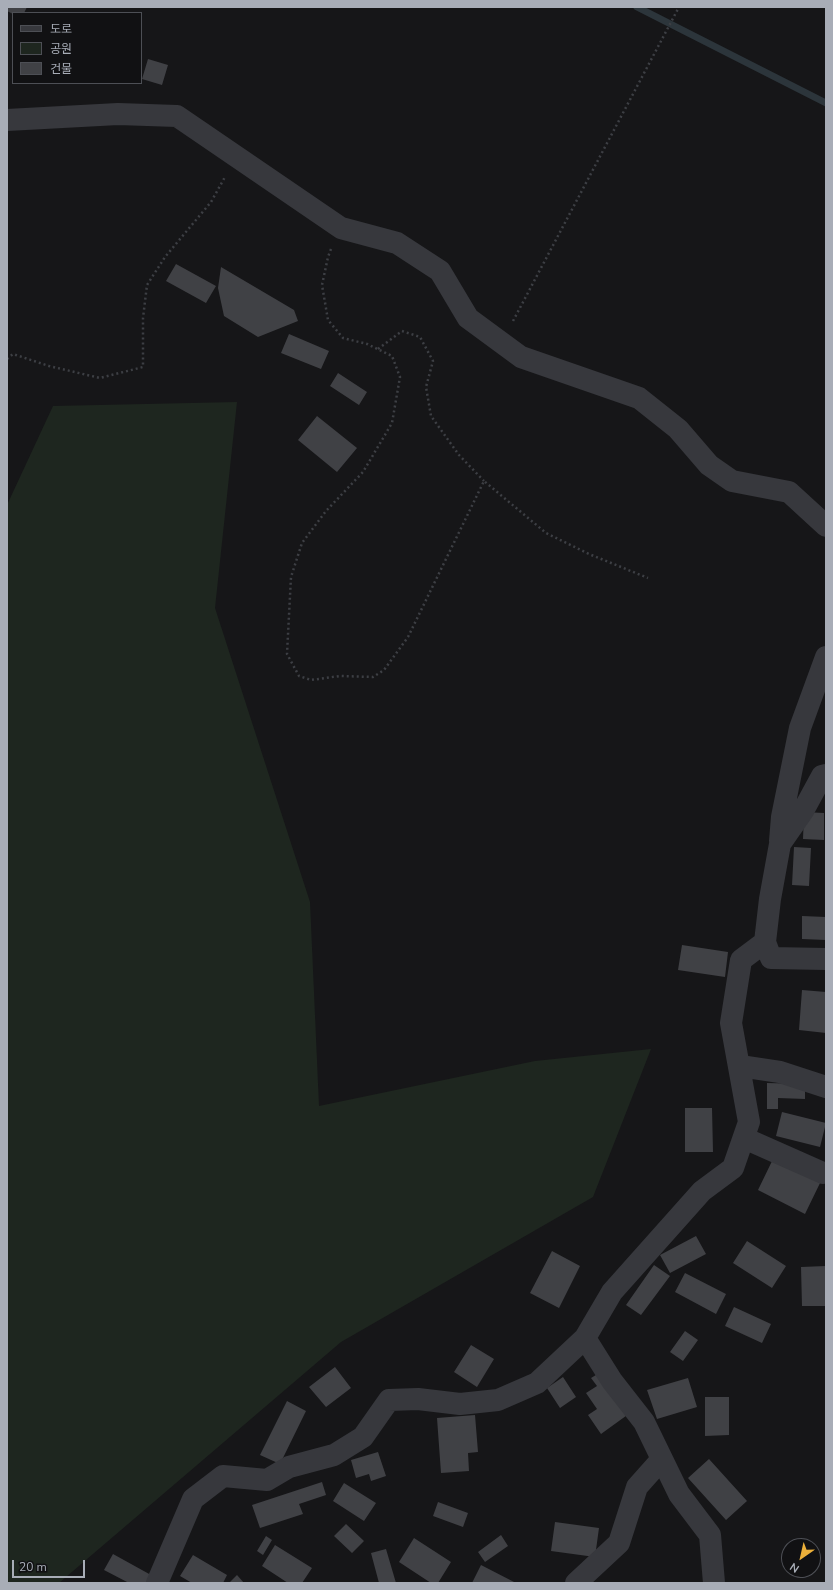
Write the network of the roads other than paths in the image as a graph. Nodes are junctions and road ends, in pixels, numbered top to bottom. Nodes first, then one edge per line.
1 (7, 120) edge
2 (826, 526) edge
3 (826, 657) edge
4 (826, 775) edge
5 (780, 844) junction
6 (765, 942) junction
7 (826, 959) edge
8 (740, 1066) junction
9 (826, 1087) edge
10 (744, 1138) junction
11 (823, 1173) dead end
12 (585, 1338) junction
13 (661, 1460) junction
14 (157, 1583) edge
15 (576, 1583) edge
16 (714, 1583) edge

1 - 2 street
3 - 5 street
4 - 5 street
5 - 6 street
6 - 7 street
6 - 8 street
8 - 9 street
8 - 10 street
10 - 11 street
10 - 12 street
12 - 13 street
12 - 14 street
13 - 15 street
13 - 16 street

